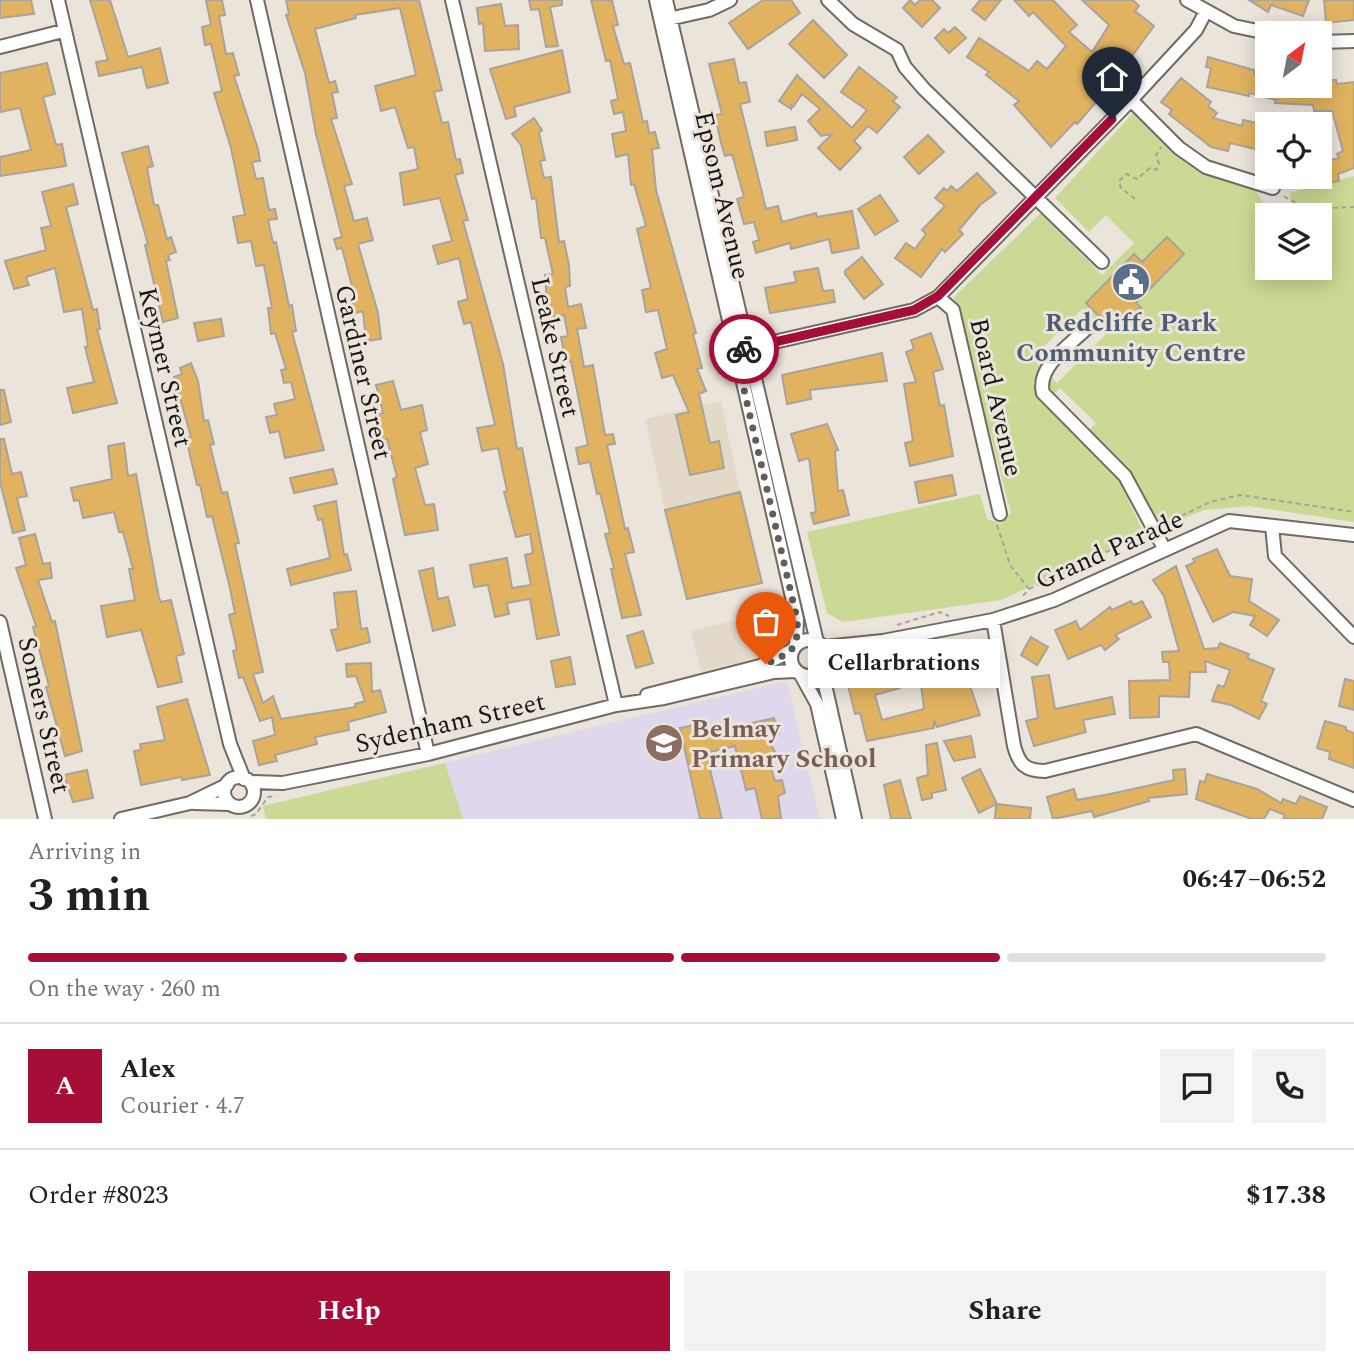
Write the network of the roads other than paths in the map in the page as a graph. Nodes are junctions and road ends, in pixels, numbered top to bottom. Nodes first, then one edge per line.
1 (58, 0) edge
2 (257, 0) edge
3 (452, 0) edge
4 (656, 0) edge
5 (666, 0) edge
6 (730, 0) edge
7 (828, 0) edge
8 (1187, 0) edge
9 (1206, 13) junction
10 (666, 20) junction
11 (1255, 30) edge
12 (63, 32) junction
13 (1354, 41) edge
14 (1332, 42) edge
15 (0, 47) edge
16 (1131, 100) junction
17 (1255, 182) edge
18 (1036, 196) junction
19 (1102, 262) dead end
20 (938, 296) junction
21 (1088, 327) dead end
22 (740, 350) junction
23 (1000, 514) road end
24 (1272, 526) junction
25 (1354, 534) edge
26 (1165, 550) junction
27 (993, 620) junction
28 (0, 622) edge
29 (1354, 637) edge
30 (883, 641) junction
31 (820, 644) junction
32 (794, 648) junction
33 (824, 669) junction
34 (799, 673) junction
35 (621, 703) junction
36 (230, 744) junction
37 (428, 754) junction
38 (247, 780) junction
39 (228, 783) junction
40 (283, 783) junction
41 (252, 800) junction
42 (1354, 800) edge
43 (190, 803) junction
44 (232, 805) junction
45 (45, 819) edge
46 (121, 819) edge
47 (241, 819) edge
48 (251, 819) edge
49 (844, 819) edge
50 (855, 819) edge

1 - 12 street, Keymer Street
2 - 37 street, Gardiner Street
3 - 35 street, Leake Street
4 - 10 street, Epsom Avenue
5 - 10 street, Epsom Avenue
6 - 10 street
7 - 18 street
8 - 9 street
9 - 11 street
9 - 16 street
10 - 22 street, Epsom Avenue
12 - 15 street
12 - 36 street, Keymer Street
13 - 14 street
16 - 17 street
16 - 18 street
18 - 19 street
18 - 20 street
20 - 22 street
20 - 23 street, Board Avenue
21 - 26 street
22 - 31 street, Epsom Avenue
22 - 32 street, Epsom Avenue
24 - 25 street, Grand Parade
24 - 26 street, Grand Parade
24 - 29 street
26 - 27 street, Grand Parade
27 - 30 street, Grand Parade
27 - 42 street
28 - 45 street, Somers Street
30 - 31 street, Grand Parade
30 - 33 street, Grand Parade
31 - 32 street
31 - 33 street
32 - 34 street
32 - 35 street, Sydenham Street
33 - 34 street
33 - 50 street
34 - 35 street, Sydenham Street
34 - 49 street
35 - 37 street, Sydenham Street
36 - 38 street, Keymer Street
36 - 39 street, Keymer Street
37 - 40 street, Sydenham Street
38 - 39 street
38 - 40 street, Sydenham Street
38 - 41 street
39 - 43 street
39 - 44 street
40 - 41 street, Sydenham Street
41 - 44 street
41 - 48 street
43 - 44 street
43 - 46 street
44 - 47 street

